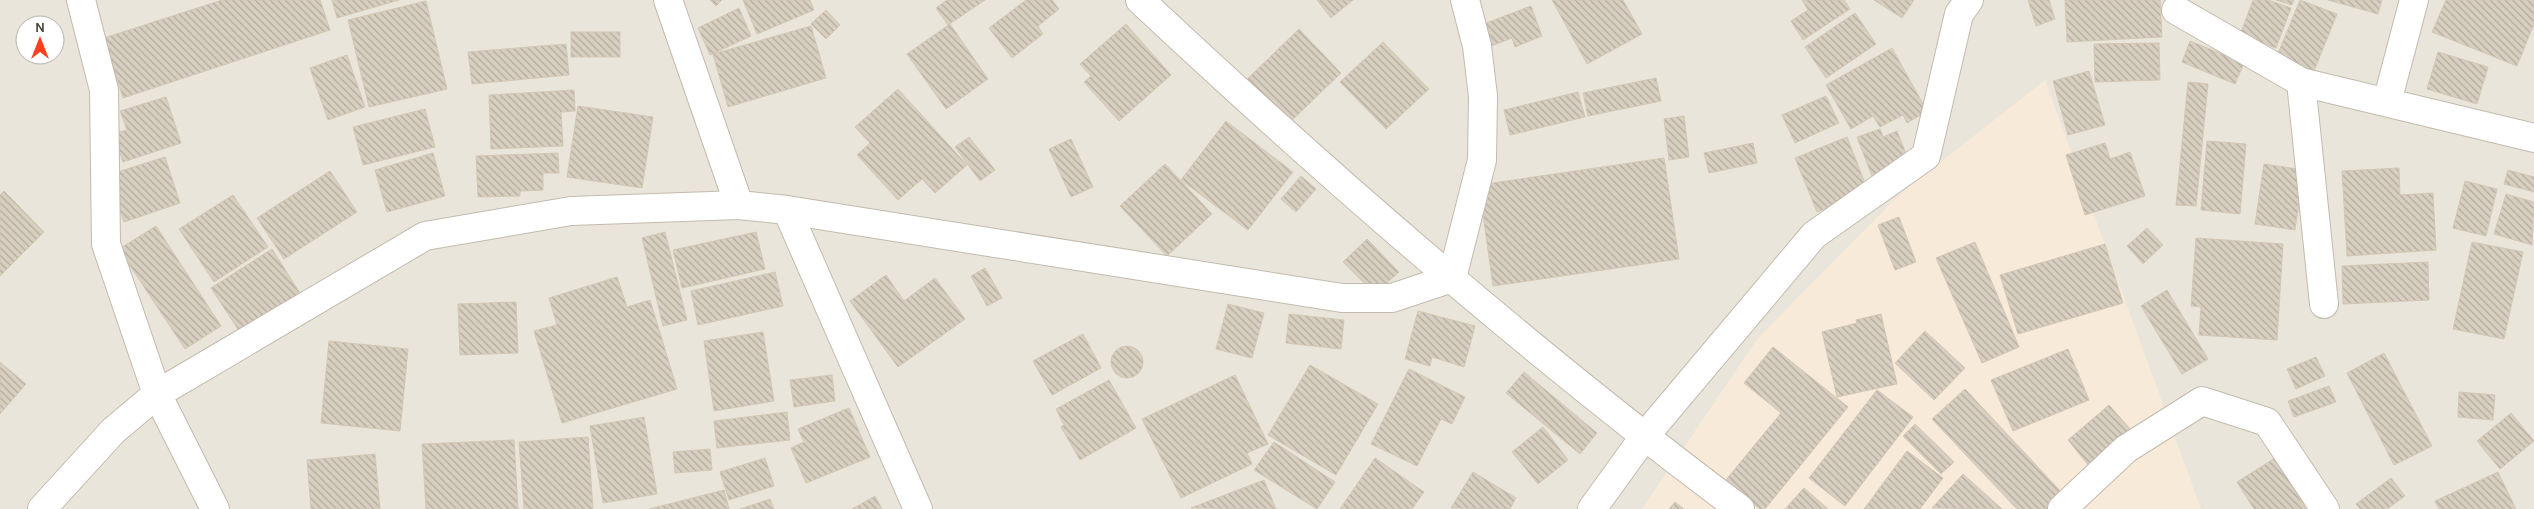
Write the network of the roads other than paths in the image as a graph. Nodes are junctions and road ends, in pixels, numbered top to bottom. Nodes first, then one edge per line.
1 (81, 0) edge
2 (668, 0) edge
3 (1140, 0) edge
4 (1465, 0) edge
5 (1969, 0) edge
6 (2414, 0) edge
7 (2176, 10) dead end
8 (2301, 82) junction
9 (2388, 102) junction
10 (2534, 138) edge
11 (739, 205) junction
12 (788, 210) junction
13 (1452, 278) junction
14 (2324, 304) dead end
15 (157, 394) junction
16 (1644, 437) junction
17 (42, 509) edge
18 (215, 509) edge
19 (918, 509) edge
20 (1592, 509) edge
21 (1740, 509) edge
22 (2062, 509) edge
23 (2325, 509) edge

1 - 15 street
2 - 11 street
3 - 13 street
4 - 13 street
5 - 16 street
6 - 9 street
7 - 8 street
8 - 9 street
8 - 14 street
9 - 10 street
11 - 12 street
11 - 15 street
12 - 13 street
12 - 19 street
13 - 16 street
15 - 17 street
15 - 18 street
16 - 20 street
16 - 21 street
22 - 23 street

